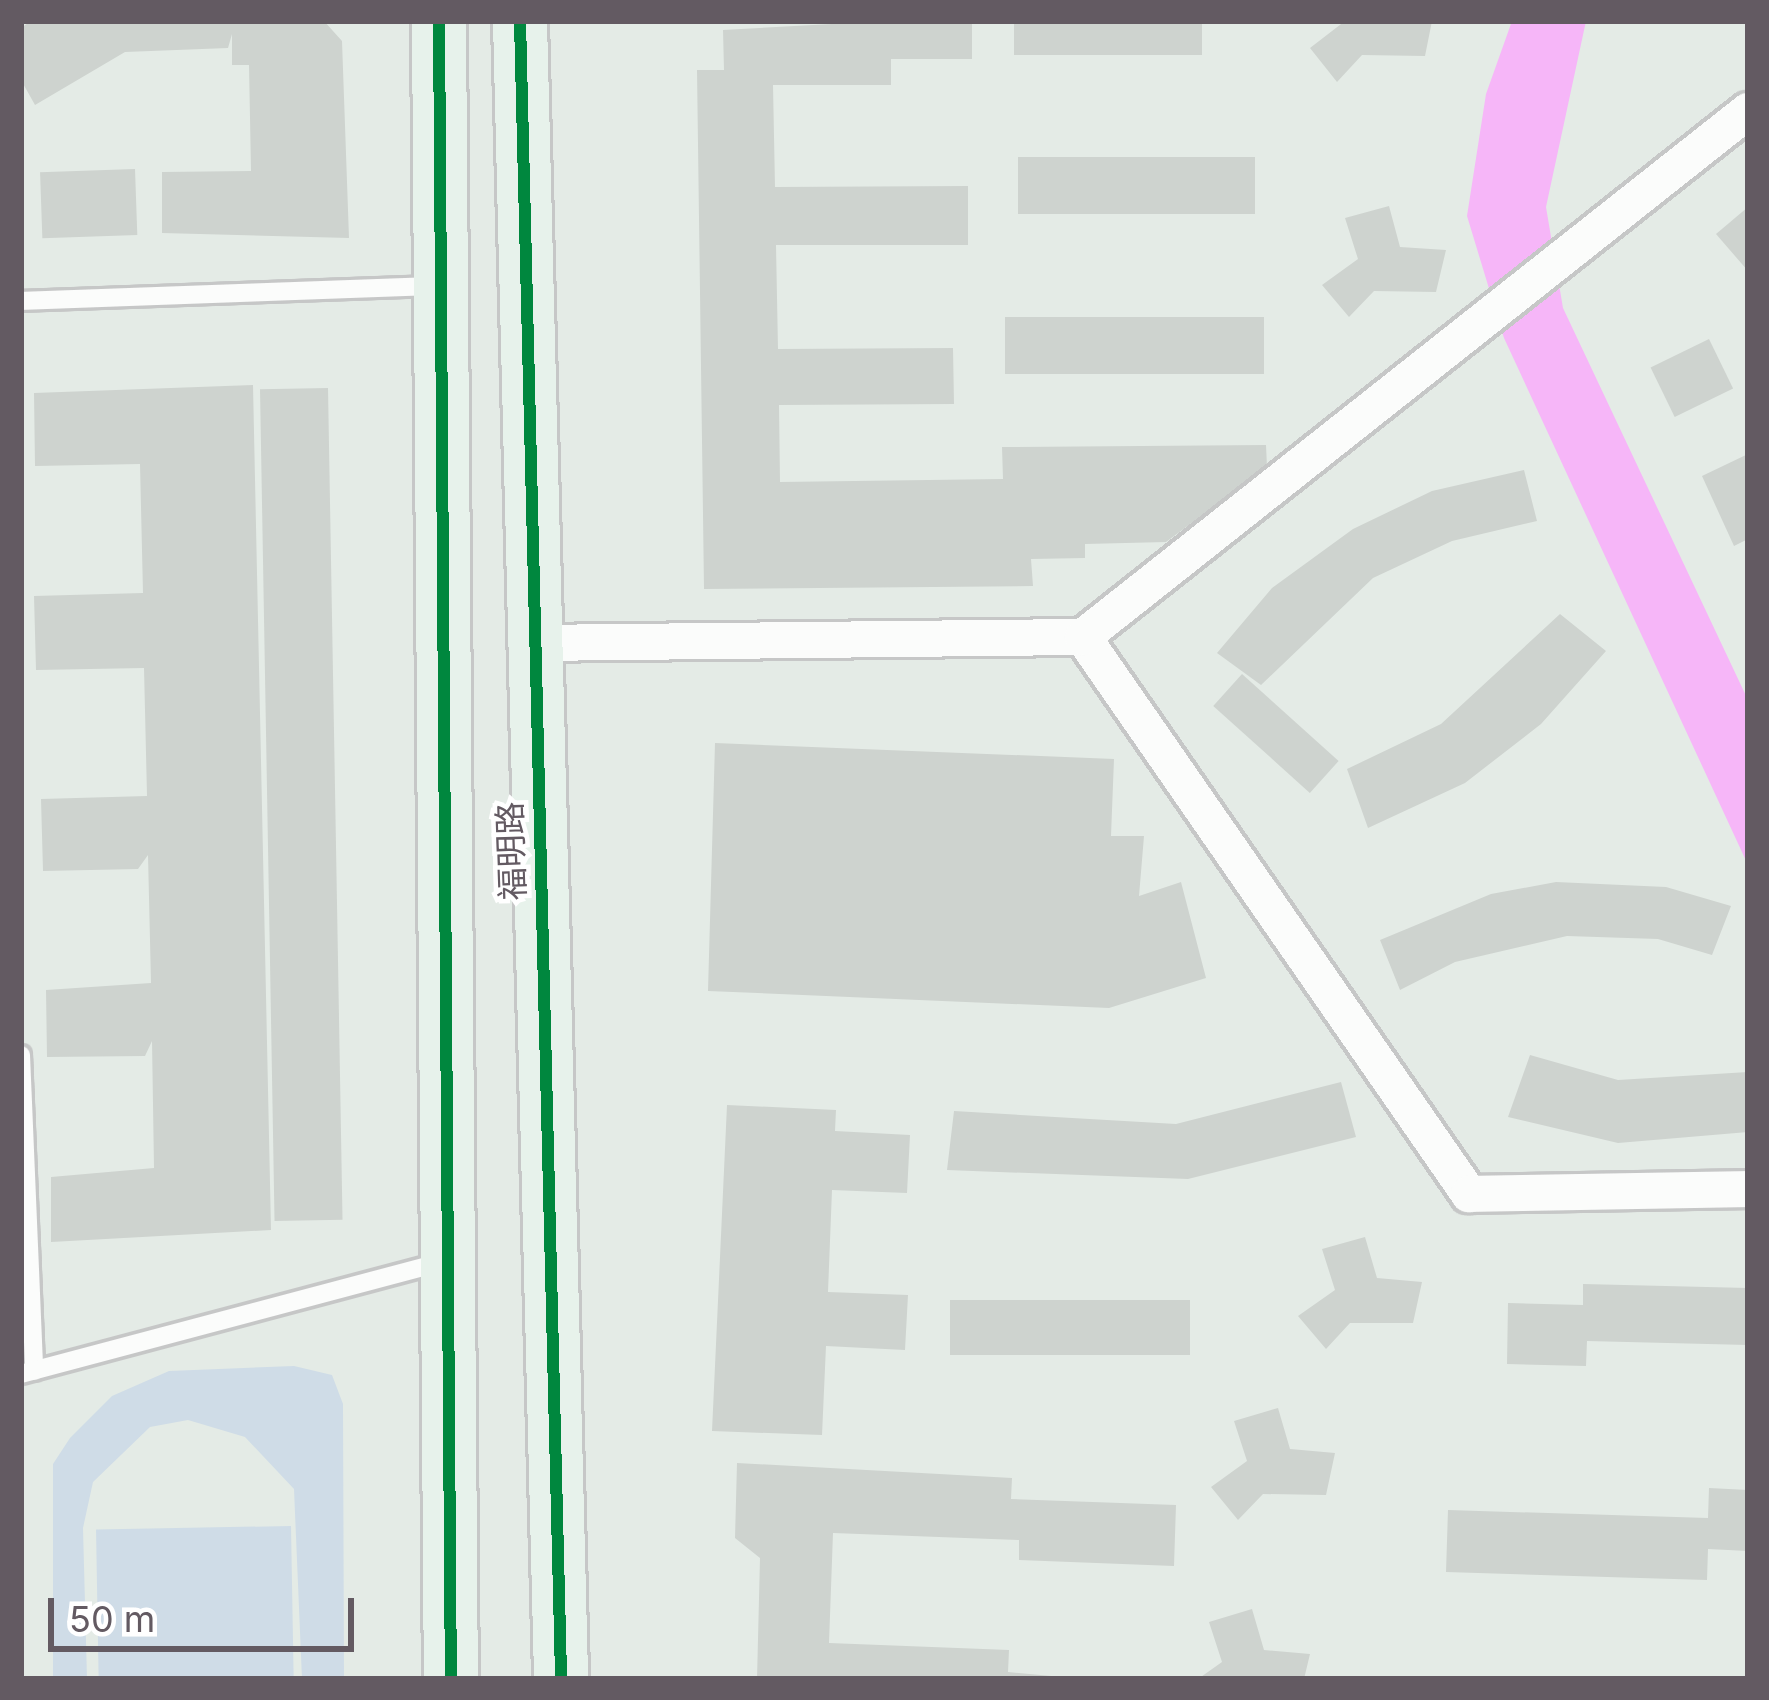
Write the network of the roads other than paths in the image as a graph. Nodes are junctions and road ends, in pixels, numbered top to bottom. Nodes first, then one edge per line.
1 (439, 21) edge
2 (520, 21) edge
3 (1748, 111) edge
4 (443, 286) junction
5 (21, 302) edge
6 (1083, 637) junction
7 (533, 643) junction
8 (21, 1055) edge
9 (1748, 1189) edge
10 (447, 1261) junction
11 (27, 1372) edge
12 (451, 1679) edge
13 (561, 1679) edge

1 - 4 main road, 福明路
2 - 7 main road, 福明路
3 - 6 street
4 - 5 lane
4 - 10 main road, 福明路
6 - 7 street
6 - 9 street
7 - 13 main road, 福明路
8 - 11 lane
10 - 11 lane
10 - 12 main road, 福明路

